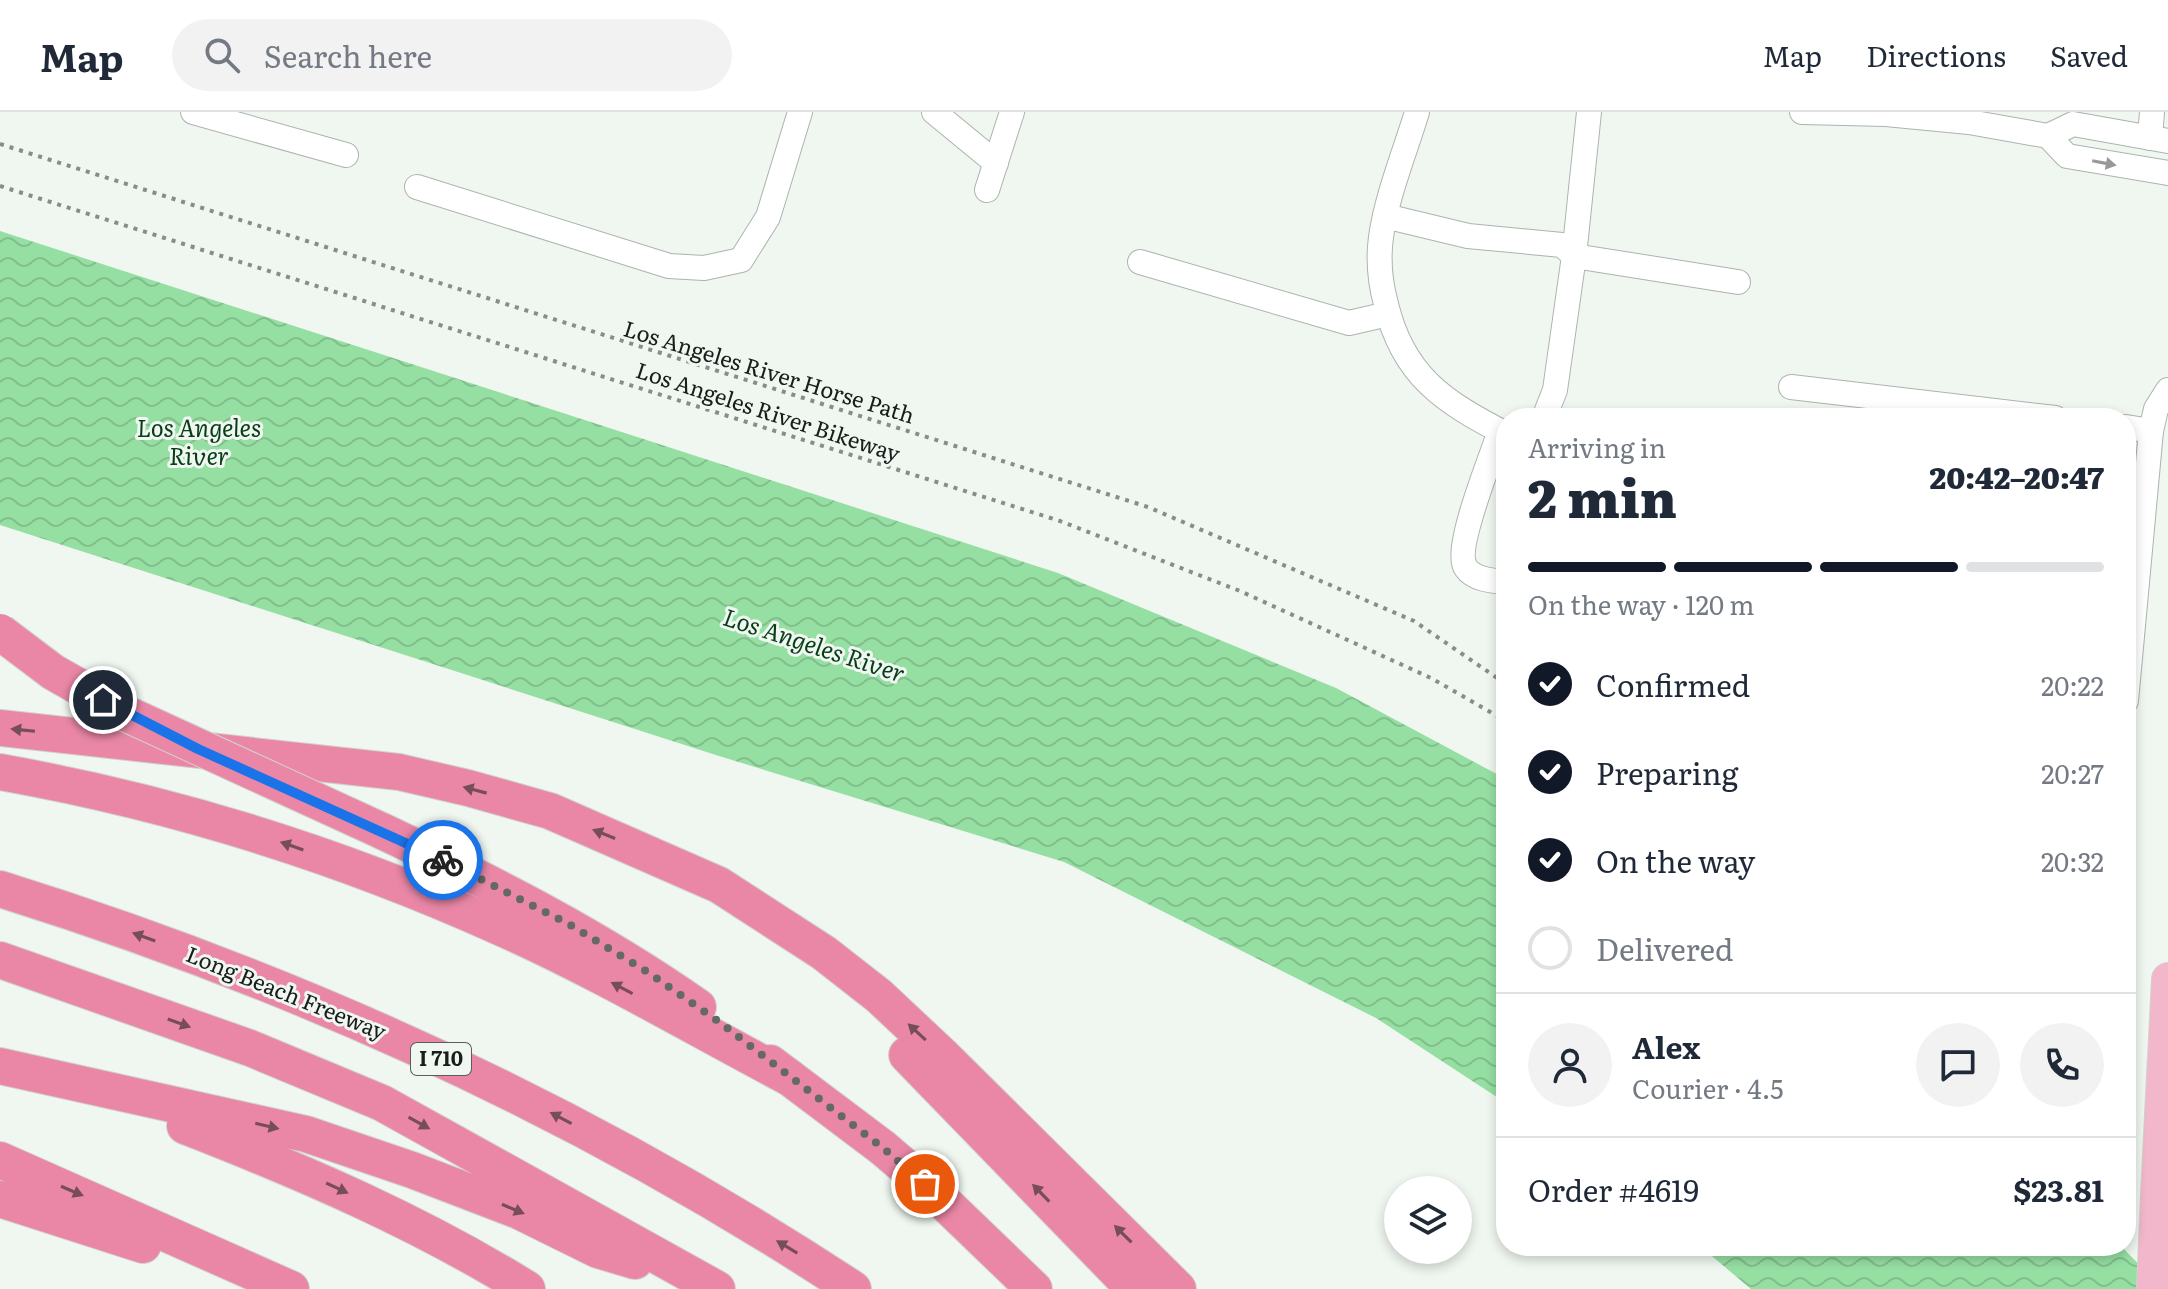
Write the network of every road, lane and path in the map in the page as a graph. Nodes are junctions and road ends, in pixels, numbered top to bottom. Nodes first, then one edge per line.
1 (193, 112) edge
2 (800, 112) edge
3 (934, 112) edge
4 (1012, 112) edge
5 (1417, 112) edge
6 (1589, 112) edge
7 (1802, 112) edge
8 (2152, 112) edge
9 (1886, 113) edge
10 (2013, 120) edge
11 (2048, 136) junction
12 (2159, 140) edge
13 (0, 144) edge
14 (346, 155) dead end
15 (996, 163) junction
16 (2168, 173) edge
17 (0, 186) edge
18 (417, 187) dead end
19 (987, 190) dead end
20 (1385, 216) junction
21 (1574, 256) junction
22 (1140, 262) dead end
23 (1738, 282) dead end
24 (1388, 314) junction
25 (1791, 387) dead end
26 (2168, 390) edge
27 (1548, 408) edge
28 (1970, 408) edge
29 (1496, 429) edge
30 (2136, 429) edge
31 (2151, 431) junction
32 (1496, 452) edge
33 (2136, 496) edge
34 (1496, 581) edge
35 (0, 632) edge
36 (1496, 677) edge
37 (1496, 715) edge
38 (0, 728) edge
39 (0, 772) edge
40 (658, 859) junction
41 (0, 889) edge
42 (0, 960) edge
43 (2168, 979) edge
44 (0, 1067) edge
45 (790, 1078) junction
46 (0, 1160) edge
47 (0, 1199) edge
48 (710, 1284) edge
49 (273, 1289) edge
50 (291, 1289) edge
51 (527, 1289) edge
52 (853, 1289) edge
53 (1034, 1289) edge
54 (1134, 1289) edge
55 (1178, 1289) edge
56 (2153, 1289) edge

1 - 14 street
2 - 18 street
3 - 15 street
4 - 15 street
5 - 20 street
6 - 21 street
7 - 9 street
8 - 12 street
9 - 10 street
10 - 11 street
11 - 12 street
11 -> 16 street
13 - 36 path, Los Angeles River Horse Path
15 - 19 street
17 - 37 path, Los Angeles River Bikeway
20 - 21 street
20 - 24 street
21 - 23 street
21 - 27 street
22 - 24 street
24 - 29 street
25 - 28 street
26 - 31 street
30 - 31 street
31 - 33 street
32 - 34 street
35 - 45 highway, bridge
40 -> 38 highway
45 -> 39 highway
54 -> 40 highway
55 -> 40 highway
52 -> 41 highway, Long Beach Freeway / I 710
42 -> 48 highway
43 - 56 main road, bridge
44 -> 48 highway
44 -> 51 highway
45 - 53 highway
46 -> 50 highway
47 - 49 highway

